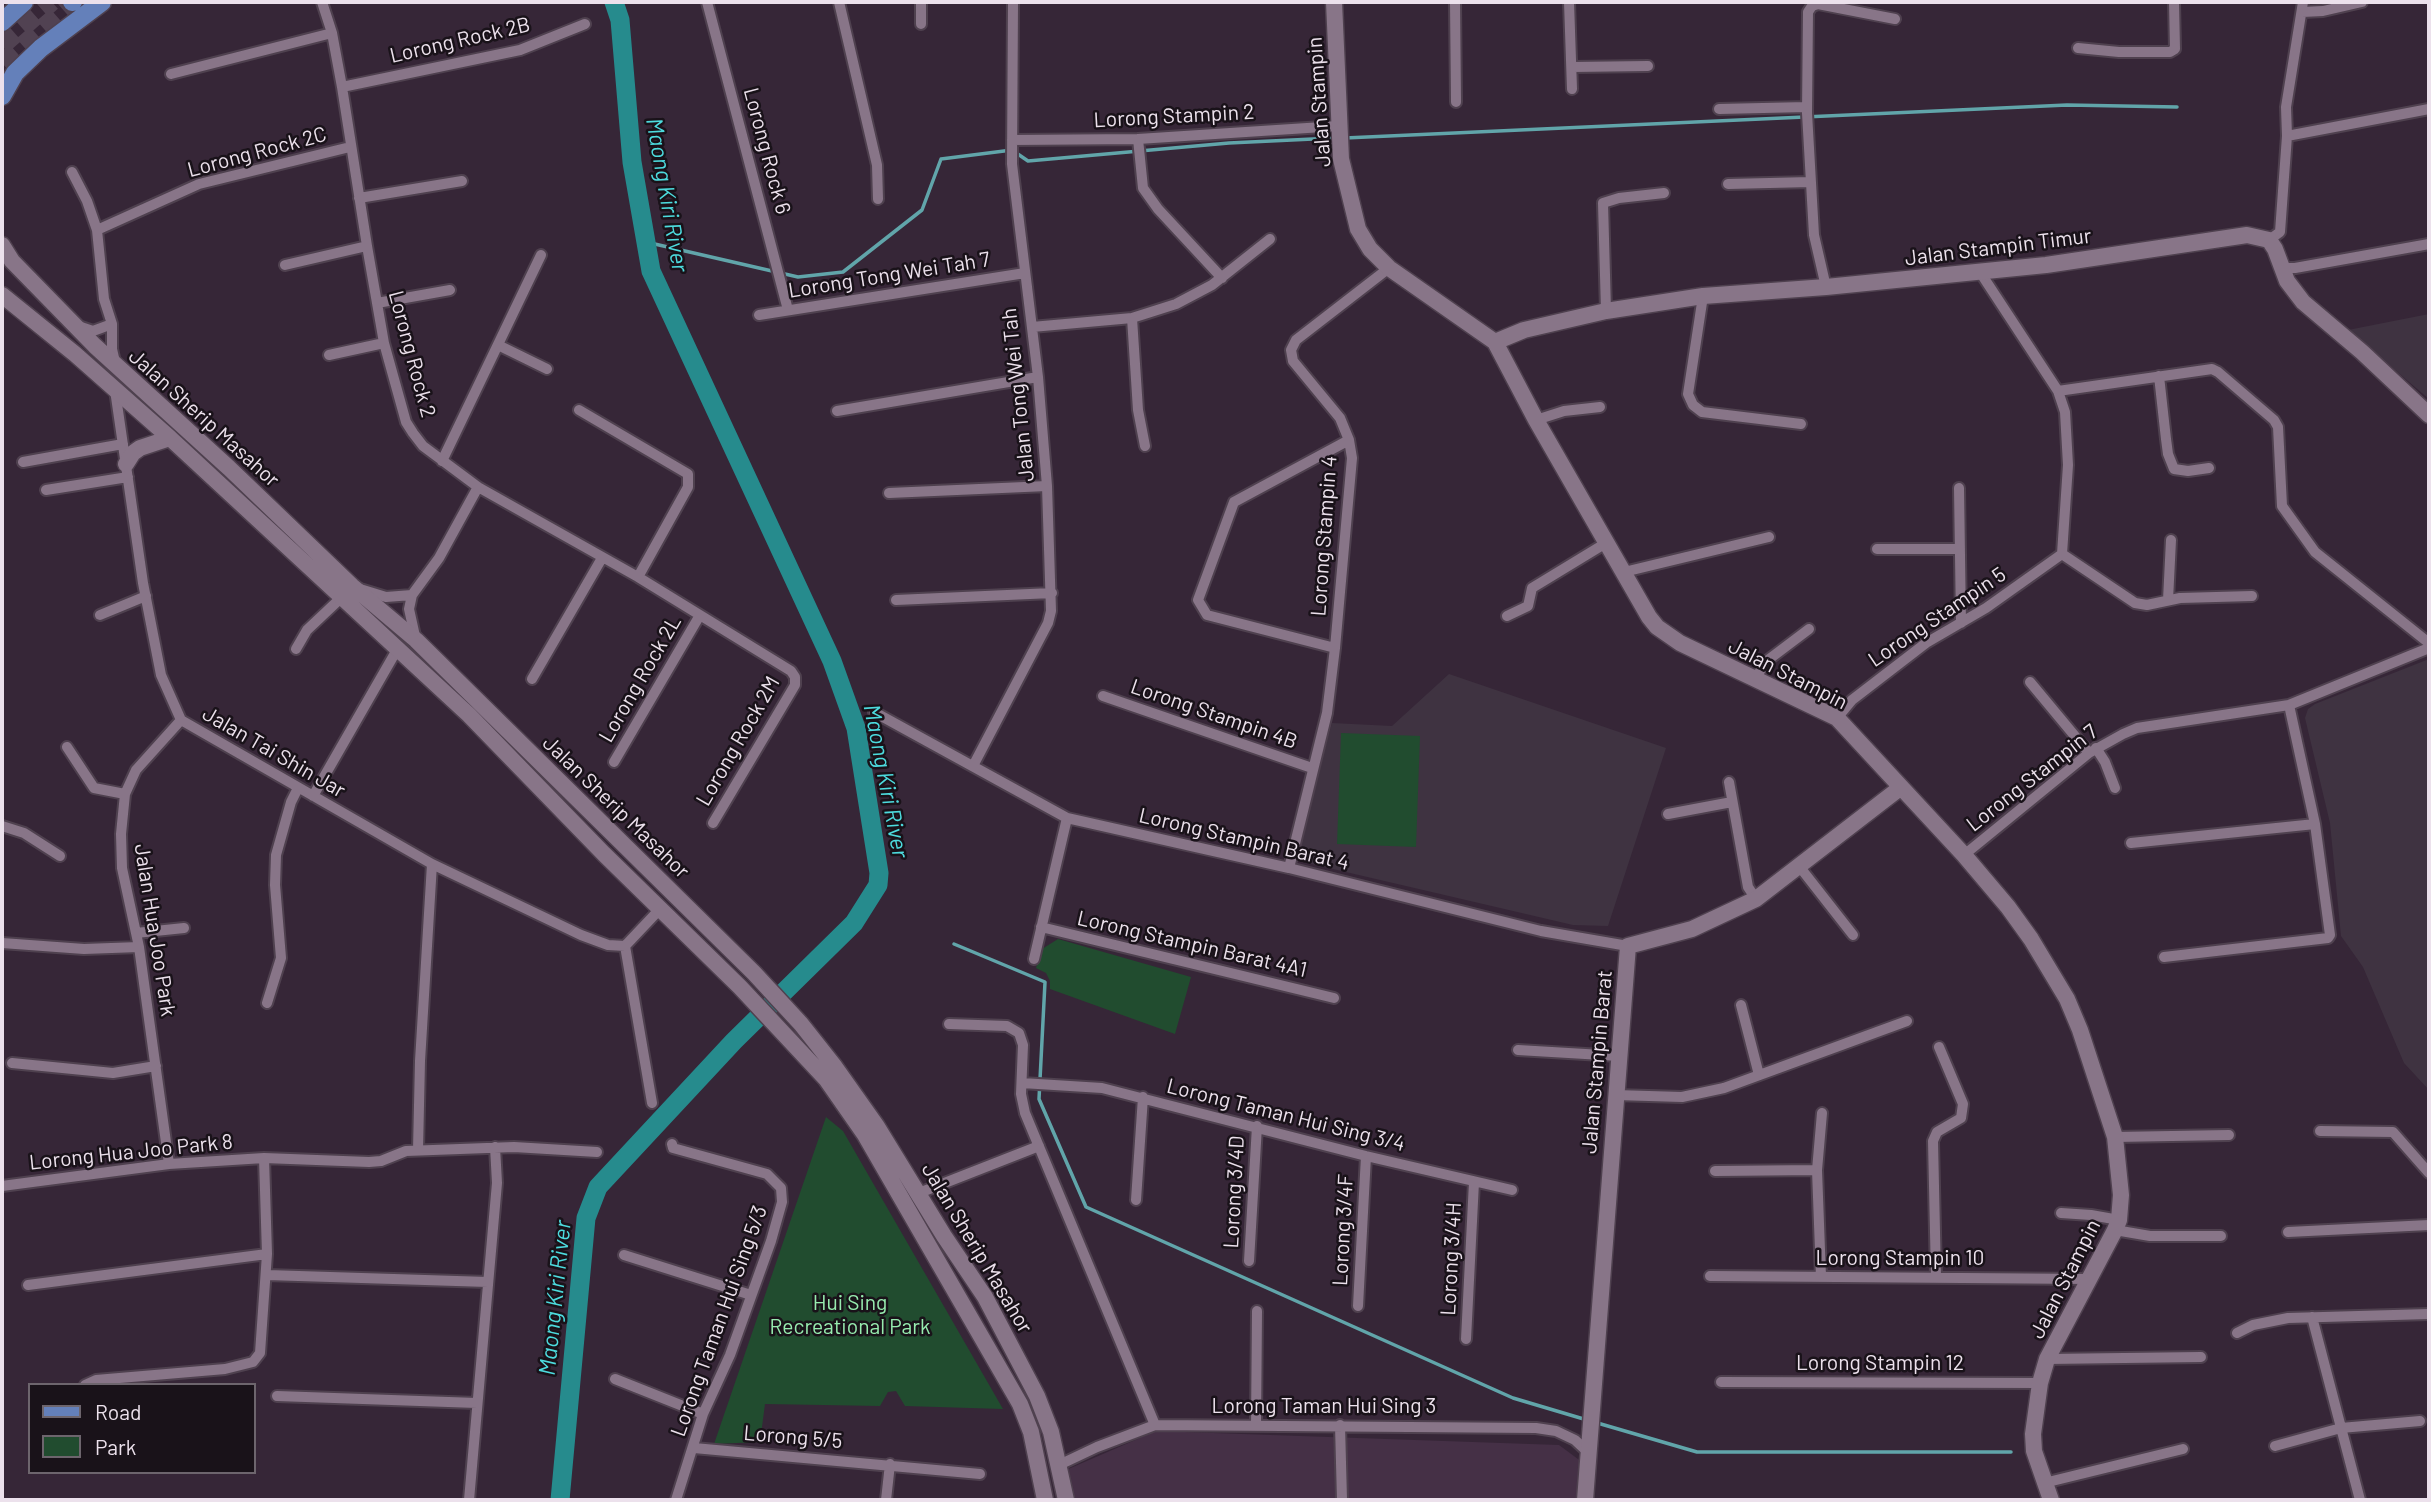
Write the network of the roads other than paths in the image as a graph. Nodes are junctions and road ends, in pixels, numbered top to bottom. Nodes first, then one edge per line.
1 (24, 2) edge
2 (102, 2) edge
3 (322, 2) edge
4 (707, 2) edge
5 (839, 2) edge
6 (921, 2) edge
7 (1013, 2) edge
8 (1334, 2) edge
9 (1455, 2) edge
10 (1569, 2) edge
11 (2174, 2) edge
12 (2362, 2) edge
13 (2302, 7) edge
14 (1895, 19) dead end
15 (2, 22) edge
16 (585, 24) dead end
17 (921, 24) dead end
18 (332, 33) junction
19 (2078, 48) dead end
20 (1648, 66) dead end
21 (1572, 67) junction
22 (171, 74) dead end
23 (342, 87) junction
24 (1572, 89) dead end
25 (2, 96) edge
26 (1456, 102) dead end
27 (2429, 109) edge
28 (1719, 110) dead end
29 (1807, 110) junction
30 (1339, 129) junction
31 (2287, 136) junction
32 (1139, 143) junction
33 (1012, 144) junction
34 (350, 147) junction
35 (72, 173) dead end
36 (462, 181) dead end
37 (1811, 182) junction
38 (1728, 184) dead end
39 (1664, 193) dead end
40 (359, 198) junction
41 (878, 199) dead end
42 (97, 230) junction
43 (1270, 239) dead end
44 (2269, 240) junction
45 (2429, 244) edge
46 (2, 245) edge
47 (366, 246) junction
48 (541, 254) dead end
49 (285, 265) dead end
50 (1389, 268) junction
51 (2282, 268) junction
52 (1980, 272) junction
53 (1024, 273) junction
54 (1222, 278) junction
55 (1826, 287) junction
56 (450, 290) dead end
57 (2, 295) edge
58 (1703, 296) junction
59 (377, 303) junction
60 (788, 310) junction
61 (1606, 311) junction
62 (759, 315) dead end
63 (1132, 318) junction
64 (112, 324) junction
65 (74, 325) junction
66 (1032, 327) junction
67 (1495, 342) junction
68 (384, 343) junction
69 (498, 345) junction
70 (329, 355) dead end
71 (116, 366) junction
72 (547, 369) dead end
73 (2159, 376) junction
74 (1038, 377) junction
75 (115, 389) junction
76 (2058, 391) junction
77 (1600, 407) dead end
78 (579, 410) dead end
79 (837, 411) dead end
80 (2429, 415) edge
81 (1536, 420) junction
82 (1801, 424) dead end
83 (170, 438) junction
84 (1349, 440) junction
85 (123, 444) junction
86 (1145, 446) dead end
87 (442, 461) junction
88 (23, 462) dead end
89 (2209, 468) dead end
90 (127, 470) junction
91 (1047, 486) junction
92 (478, 487) junction
93 (1959, 488) dead end
94 (46, 490) dead end
95 (889, 493) dead end
96 (1769, 537) dead end
97 (2171, 540) dead end
98 (1606, 543) junction
99 (1877, 549) dead end
100 (1960, 549) junction
101 (2062, 554) junction
102 (602, 558) junction
103 (1624, 572) junction
104 (638, 577) junction
105 (348, 591) junction
106 (1052, 593) junction
107 (146, 596) junction
108 (412, 596) junction
109 (2252, 596) dead end
110 (895, 600) dead end
111 (2168, 600) junction
112 (100, 615) dead end
113 (700, 615) junction
114 (1507, 616) dead end
115 (1961, 623) junction
116 (1809, 629) dead end
117 (416, 640) junction
118 (2429, 643) edge
119 (398, 648) junction
120 (1335, 648) junction
121 (2429, 648) edge
122 (296, 649) dead end
123 (795, 677) joint
124 (532, 679) dead end
125 (1756, 679) junction
126 (2030, 682) dead end
127 (1103, 696) dead end
128 (2289, 705) junction
129 (874, 712) dead end
130 (1837, 718) junction
131 (181, 720) junction
132 (67, 747) dead end
133 (2093, 751) junction
134 (614, 762) dead end
135 (973, 766) junction
136 (1312, 768) junction
137 (1728, 782) dead end
138 (298, 788) junction
139 (1900, 788) junction
140 (2115, 788) dead end
141 (125, 794) junction
142 (313, 796) junction
143 (1732, 802) junction
144 (1668, 814) dead end
145 (1067, 818) junction
146 (713, 823) dead end
147 (2315, 824) junction
148 (2, 826) edge
149 (2131, 843) dead end
150 (1964, 855) junction
151 (60, 856) dead end
152 (432, 864) junction
153 (1799, 866) junction
154 (1289, 868) junction
155 (1756, 899) junction
156 (660, 909) junction
157 (1041, 927) junction
158 (184, 928) dead end
159 (136, 933) junction
160 (1853, 935) dead end
161 (2, 943) edge
162 (625, 946) junction
163 (1628, 946) junction
164 (139, 947) junction
165 (2164, 957) dead end
166 (1034, 959) dead end
167 (1334, 998) dead end
168 (267, 1003) dead end
169 (1741, 1005) dead end
170 (1907, 1021) dead end
171 (949, 1024) dead end
172 (1939, 1047) dead end
173 (1518, 1050) dead end
174 (1619, 1056) junction
175 (12, 1063) dead end
176 (156, 1066) junction
177 (1759, 1075) junction
178 (1025, 1083) junction
179 (1615, 1095) junction
180 (1143, 1097) junction
181 (652, 1103) dead end
182 (1822, 1113) dead end
183 (1257, 1126) junction
184 (2320, 1130) dead end
185 (2229, 1135) dead end
186 (2115, 1137) junction
187 (672, 1144) dead end
188 (1039, 1146) junction
189 (495, 1147) junction
190 (418, 1150) junction
191 (597, 1152) dead end
192 (1366, 1156) junction
193 (264, 1158) junction
194 (169, 1164) junction
195 (1817, 1170) junction
196 (1715, 1171) dead end
197 (2429, 1173) edge
198 (1474, 1182) junction
199 (2, 1186) edge
200 (1512, 1190) dead end
201 (919, 1193) junction
202 (1136, 1200) dead end
203 (2061, 1213) dead end
204 (2117, 1225) junction
205 (2429, 1225) edge
206 (2288, 1232) dead end
207 (2221, 1236) dead end
208 (267, 1254) junction
209 (624, 1255) dead end
210 (1249, 1261) dead end
211 (267, 1275) junction
212 (1710, 1276) dead end
213 (1821, 1277) junction
214 (1936, 1277) junction
215 (2089, 1279) junction
216 (488, 1282) junction
217 (28, 1285) dead end
218 (751, 1295) junction
219 (1358, 1306) dead end
220 (1257, 1311) dead end
221 (2429, 1314) edge
222 (2312, 1317) junction
223 (2237, 1334) dead end
224 (1466, 1339) dead end
225 (2201, 1357) dead end
226 (2047, 1359) junction
227 (615, 1379) dead end
228 (1721, 1382) dead end
229 (89, 1383) edge
230 (2040, 1383) junction
231 (276, 1396) dead end
232 (477, 1403) junction
233 (703, 1414) junction
234 (2420, 1421) dead end
235 (1155, 1425) junction
236 (1340, 1425) junction
237 (1256, 1426) junction
238 (2341, 1428) junction
239 (2275, 1446) dead end
240 (694, 1448) junction
241 (2183, 1449) dead end
242 (1589, 1453) junction
243 (890, 1464) junction
244 (1059, 1465) junction
245 (980, 1474) dead end
246 (2044, 1483) junction
247 (468, 1500) edge
248 (676, 1500) edge
249 (886, 1500) edge
250 (1045, 1500) edge
251 (1066, 1500) edge
252 (1342, 1500) edge
253 (1585, 1500) edge
254 (2051, 1500) edge
255 (2360, 1500) edge

1 - 15 main road
2 - 25 main road
3 - 18 street, Lorong Rock 2
4 - 60 street, Lorong Rock 6
5 - 41 street
6 - 17 street
7 - 33 street, Jalan Tong Wei Tah
8 - 30 street, Jalan Stampin
9 - 26 street
10 - 21 street
11 - 19 street
12 - 13 street
13 - 31 street
14 - 29 street
16 - 23 street, Lorong Rock 2B
18 - 22 street
18 - 23 street, Lorong Rock 2
20 - 21 street
21 - 24 street
23 - 34 street, Lorong Rock 2
27 - 31 street
28 - 29 street
29 - 37 street
30 - 32 street, Lorong Stampin 2
30 - 50 street, Jalan Stampin
31 - 44 street
32 - 33 street, Lorong Stampin 2
32 - 54 street
33 - 53 street, Jalan Tong Wei Tah
34 - 40 street, Lorong Rock 2
34 - 42 street, Lorong Rock 2C
35 - 42 street
36 - 40 street
37 - 38 street
37 - 55 street
39 - 61 street
40 - 47 street, Lorong Rock 2
42 - 64 street
43 - 54 street
44 - 51 street
44 - 52 street, Jalan Stampin Timur
45 - 51 street
46 - 65 street, Jalan Sherip Masahor
47 - 49 street
47 - 59 street, Lorong Rock 2
48 - 69 street
50 - 67 street, Jalan Stampin
50 - 84 street, Lorong Stampin 4
51 - 80 street
52 - 55 street, Jalan Stampin Timur
52 - 76 street
53 - 60 street, Lorong Tong Wei Tah 7
53 - 66 street, Jalan Tong Wei Tah
54 - 63 street
55 - 58 street, Jalan Stampin Timur
56 - 59 street
57 - 75 street, Jalan Sherip Masahor
58 - 61 street, Jalan Stampin Timur
58 - 82 street
59 - 68 street, Lorong Rock 2
60 - 62 street, Lorong Tong Wei Tah 7
61 - 67 street, Jalan Stampin Timur
63 - 66 street
63 - 86 street
64 - 65 street
64 - 71 street
65 - 71 street, Jalan Sherip Masahor
66 - 74 street, Jalan Tong Wei Tah
67 - 81 street, Jalan Stampin
68 - 70 street
68 - 87 street, Lorong Rock 2
69 - 72 street
69 - 87 street
71 - 105 street, Jalan Sherip Masahor
73 - 76 street
73 - 89 street
73 - 118 street
74 - 79 street
74 - 91 street, Jalan Tong Wei Tah
75 - 83 street, Jalan Sherip Masahor
75 - 85 street, Jalan Tai Shin Jar
76 - 101 street
77 - 81 street
78 - 104 street
81 - 98 street, Jalan Stampin
83 - 90 street
83 - 105 street, Jalan Sherip Masahor
84 - 120 street, Lorong Stampin 4
84 - 120 street
85 - 88 street
85 - 90 street, Jalan Tai Shin Jar
87 - 92 street, Lorong Rock 2
90 - 94 street
90 - 107 street, Jalan Tai Shin Jar
91 - 95 street
91 - 106 street, Jalan Tong Wei Tah
92 - 102 street, Lorong Rock 2
92 - 108 street
93 - 100 street
96 - 103 street
97 - 111 street
98 - 103 street, Jalan Stampin
98 - 114 street
99 - 100 street
100 - 115 street
101 - 111 street
101 - 115 street, Lorong Stampin 5
102 - 104 street, Lorong Rock 2
102 - 124 street
103 - 125 street, Jalan Stampin
104 - 113 street, Lorong Rock 2
105 - 108 street
105 - 117 street, Jalan Sherip Masahor
105 - 119 street, Jalan Sherip Masahor
105 - 122 street
106 - 110 street
106 - 135 street, Jalan Tong Wei Tah
107 - 112 street
107 - 131 street, Jalan Tai Shin Jar
108 - 117 street
109 - 111 street
113 - 123 street, Lorong Rock 2
113 - 134 street, Lorong Rock 2L
115 - 130 street, Lorong Stampin 5
116 - 125 street
117 - 201 street, Jalan Sherip Masahor
119 - 142 street
119 - 156 street, Jalan Sherip Masahor
120 - 136 street, Lorong Stampin 4
121 - 128 street, Lorong Stampin 7
123 - 146 street, Lorong Rock 2M
125 - 130 street, Jalan Stampin
126 - 133 street
127 - 136 street, Lorong Stampin 4B
128 - 133 street, Lorong Stampin 7
128 - 147 street
129 - 135 street, Lorong Stampin Barat 4
130 - 139 street, Jalan Stampin
131 - 138 street, Jalan Tai Shin Jar
131 - 141 street, Jalan Hua Joo Park
132 - 141 street
133 - 140 street
133 - 150 street, Lorong Stampin 7
135 - 145 street, Lorong Stampin Barat 4
136 - 154 street, Lorong Stampin 4
137 - 143 street
138 - 142 street, Jalan Tai Shin Jar
138 - 168 street
139 - 150 street, Jalan Stampin
139 - 153 street, Jalan Stampin Barat
141 - 159 street, Jalan Hua Joo Park
142 - 152 street, Jalan Tai Shin Jar
143 - 144 street
143 - 155 street
145 - 154 street, Lorong Stampin Barat 4
145 - 157 street
147 - 149 street
147 - 165 street
148 - 151 street
150 - 186 street, Jalan Stampin
152 - 162 street, Jalan Tai Shin Jar
152 - 190 street
153 - 155 street, Jalan Stampin Barat
153 - 160 street
154 - 163 street, Lorong Stampin Barat 4
155 - 163 street, Jalan Stampin Barat
156 - 162 street
156 - 250 street, Jalan Sherip Masahor
157 - 166 street
157 - 167 street, Lorong Stampin Barat 4A1
158 - 159 street
159 - 164 street, Jalan Hua Joo Park
161 - 164 street
162 - 181 street
163 - 174 street, Jalan Stampin Barat
164 - 176 street, Jalan Hua Joo Park
169 - 177 street
170 - 177 street
171 - 178 street
172 - 214 street
173 - 174 street
174 - 179 street, Jalan Stampin Barat
175 - 176 street
176 - 194 street, Jalan Hua Joo Park
177 - 179 street
178 - 180 street, Lorong Taman Hui Sing 3/4
178 - 188 street
179 - 242 street, Jalan Stampin Barat
180 - 183 street, Lorong Taman Hui Sing 3/4
180 - 202 street
182 - 195 street
183 - 192 street, Lorong Taman Hui Sing 3/4
183 - 210 street, Lorong 3/4D
184 - 197 street
185 - 186 street
186 - 204 street, Jalan Stampin
187 - 218 street, Lorong Taman Hui Sing 5/3
188 - 201 street
188 - 235 street
189 - 190 street, Lorong Hua Joo Park 8
189 - 191 street, Lorong Hua Joo Park 8
189 - 216 street
190 - 193 street, Lorong Hua Joo Park 8
192 - 198 street, Lorong Taman Hui Sing 3/4
192 - 219 street, Lorong 3/4F
193 - 194 street, Lorong Hua Joo Park 8
193 - 208 street
194 - 199 street, Lorong Hua Joo Park 8
195 - 196 street
195 - 213 street
198 - 200 street, Lorong Taman Hui Sing 3/4
198 - 224 street, Lorong 3/4H
201 - 244 street, Jalan Sherip Masahor
203 - 204 street
204 - 207 street
204 - 215 street, Jalan Stampin
205 - 206 street
208 - 211 street
208 - 217 street
209 - 218 street
211 - 216 street
211 - 229 street
212 - 213 street, Lorong Stampin 10
213 - 214 street, Lorong Stampin 10
214 - 215 street, Lorong Stampin 10
215 - 226 street, Jalan Stampin
216 - 232 street
218 - 233 street, Lorong Taman Hui Sing 5/3
220 - 237 street
221 - 222 street
222 - 223 street
222 - 238 street
225 - 226 street
226 - 230 street, Jalan Stampin
227 - 233 street
228 - 230 street, Lorong Stampin 12
230 - 246 street, Jalan Stampin
231 - 232 street
232 - 247 street
233 - 240 street, Lorong Taman Hui Sing 5/3
234 - 238 street
235 - 237 street, Lorong Taman Hui Sing 3
235 - 244 street, Lorong Taman Hui Sing 3
236 - 237 street, Lorong Taman Hui Sing 3
236 - 242 street, Lorong Taman Hui Sing 3
236 - 252 street
238 - 239 street
238 - 255 street
240 - 243 street, Lorong 5/5
240 - 248 street, Lorong Taman Hui Sing 5/3
241 - 246 street
242 - 253 street, Jalan Stampin Barat
243 - 245 street, Lorong 5/5
243 - 249 street
244 - 251 street, Jalan Sherip Masahor
246 - 254 street, Jalan Stampin

